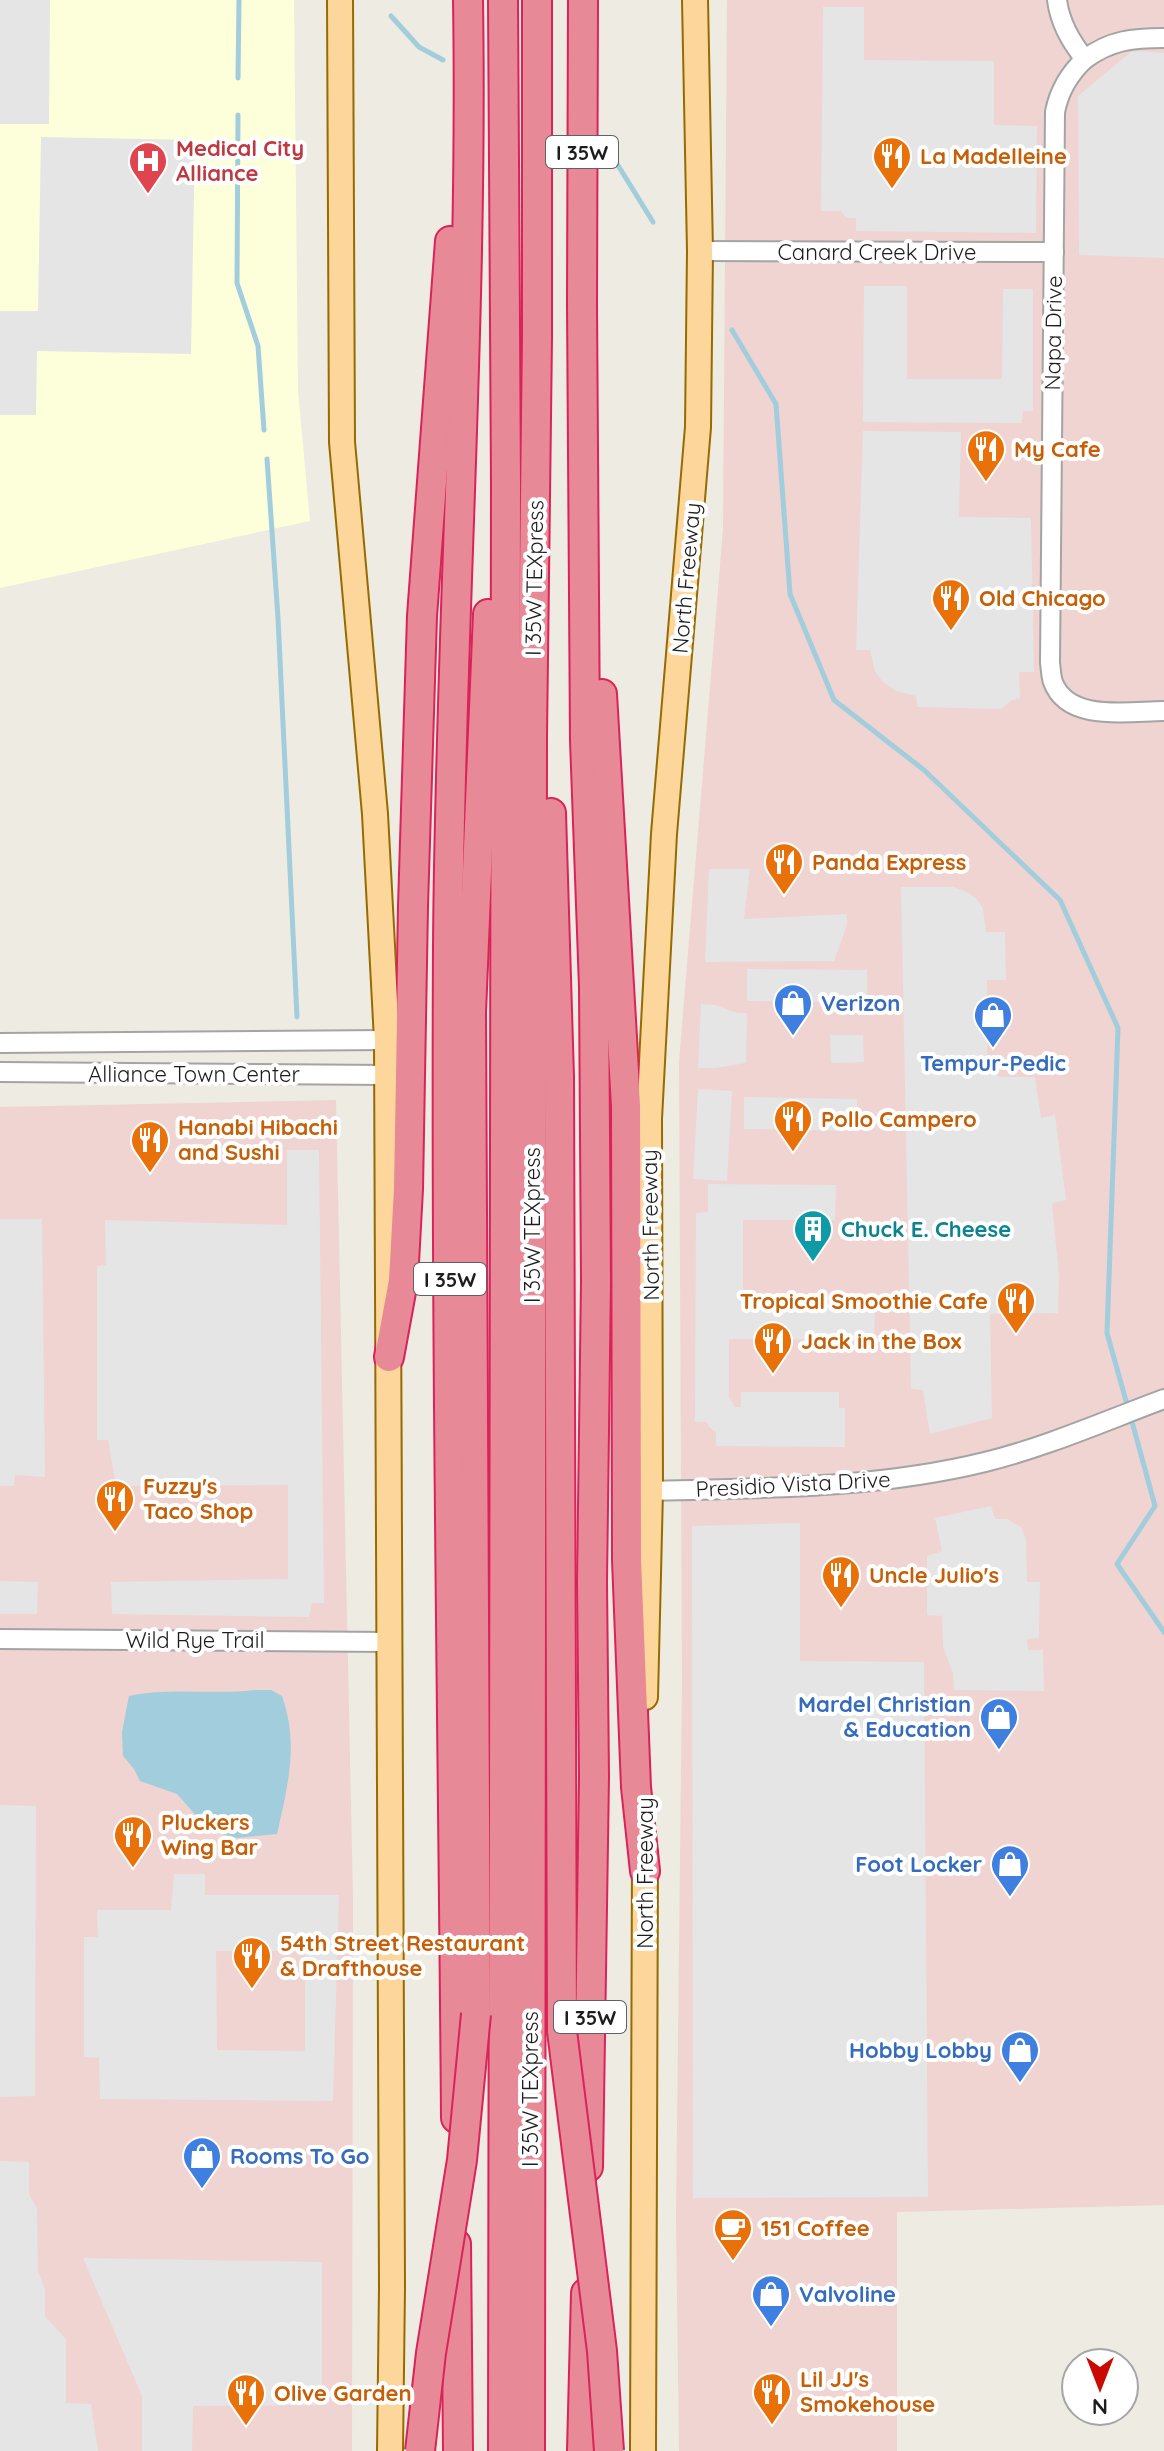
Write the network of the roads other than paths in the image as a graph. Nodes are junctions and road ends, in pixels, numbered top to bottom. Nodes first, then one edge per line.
1 (340, 0) edge
2 (468, 0) edge
3 (503, 0) edge
4 (537, 0) edge
5 (583, 0) edge
6 (695, 0) edge
7 (1057, 0) edge
8 (1164, 38) edge
9 (1085, 59) junction
10 (470, 107) junction
11 (700, 251) junction
12 (1054, 252) junction
13 (582, 304) junction
14 (536, 427) junction
15 (506, 484) junction
16 (1164, 711) edge
17 (387, 1040) junction
18 (0, 1043) edge
19 (0, 1072) edge
20 (387, 1075) junction
21 (389, 1357) junction
22 (1164, 1399) edge
23 (650, 1491) junction
24 (0, 1639) edge
25 (389, 1642) junction
26 (645, 1871) junction
27 (390, 2451) edge
28 (420, 2451) edge
29 (458, 2451) edge
30 (503, 2451) edge
31 (530, 2451) edge
32 (582, 2451) edge
33 (609, 2451) edge
34 (643, 2451) edge

1 - 17 main road
2 - 10 highway, I 35W
3 - 15 highway, I 35W TEXpress
4 - 14 highway, I 35W TEXpress
5 - 13 highway, I 35W
6 - 11 main road, North Freeway
7 - 9 street
8 - 9 street
9 - 12 street, Napa Drive
10 - 21 highway
10 - 29 highway, I 35W
11 - 12 street, Canard Creek Drive
11 - 23 main road, North Freeway
12 - 16 street, Napa Drive
13 - 26 highway
13 - 32 highway, I 35W
14 - 31 highway, I 35W TEXpress
14 - 33 highway, bridge
15 - 28 highway, bridge
15 - 30 highway, I 35W TEXpress
17 - 18 street, Alliance Town Center
17 - 20 main road
19 - 20 street, Alliance Town Center
20 - 21 main road
21 - 25 main road
22 - 23 street, Presidio Vista Drive
23 - 26 main road, North Freeway
24 - 25 street, Wild Rye Trail
25 - 27 main road
26 - 34 main road, North Freeway

